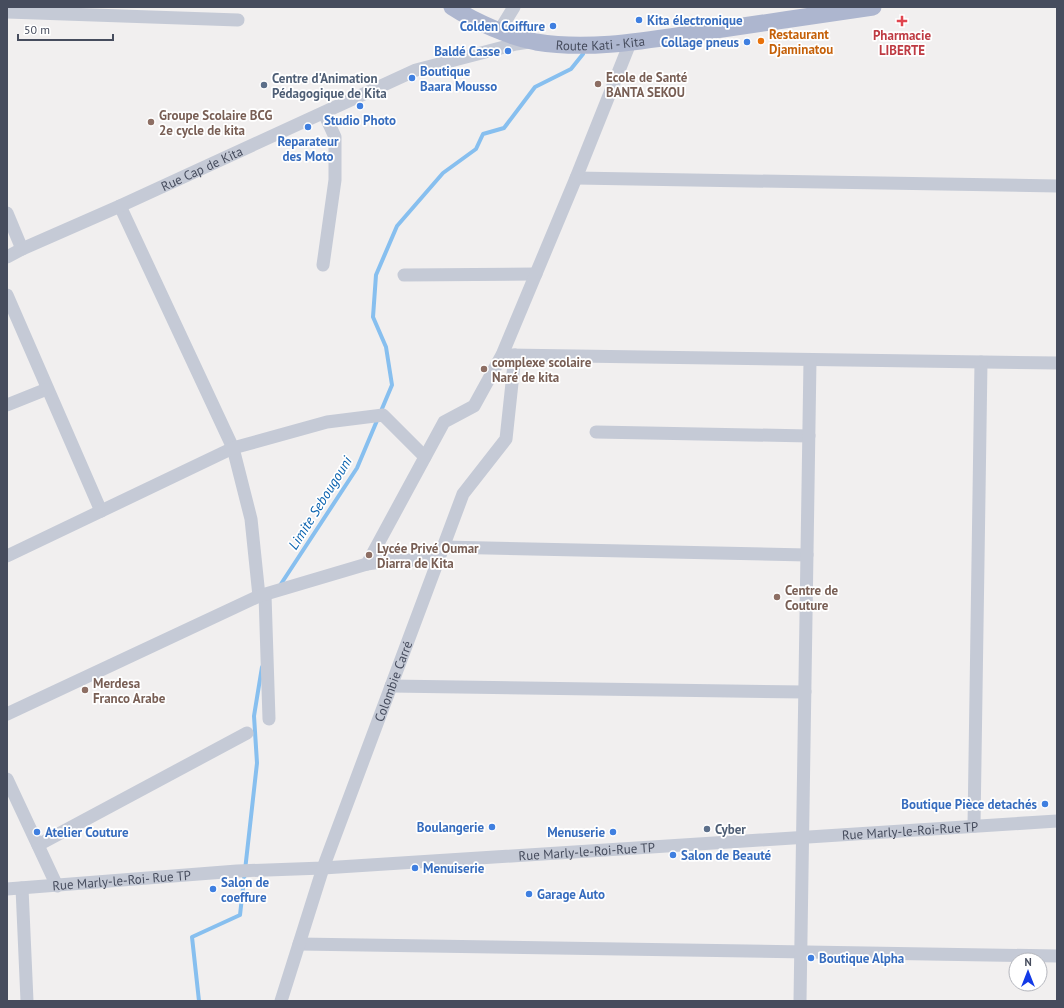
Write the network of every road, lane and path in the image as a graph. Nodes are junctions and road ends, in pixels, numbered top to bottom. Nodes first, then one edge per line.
1 (452, 7) edge
2 (514, 7) edge
3 (873, 7) edge
4 (7, 12) edge
5 (238, 20) dead end
6 (500, 30) junction
7 (535, 42) junction
8 (630, 42) junction
9 (324, 113) junction
10 (576, 178) junction
11 (1057, 186) edge
12 (120, 206) junction
13 (7, 213) edge
14 (22, 249) junction
15 (7, 257) edge
16 (322, 265) dead end
17 (536, 274) junction
18 (404, 275) dead end
19 (7, 295) edge
20 (508, 355) junction
21 (810, 360) junction
22 (981, 362) junction
23 (1057, 363) edge
24 (47, 389) junction
25 (7, 405) edge
26 (596, 432) dead end
27 (809, 436) junction
28 (233, 448) junction
29 (425, 457) junction
30 (101, 511) junction
31 (443, 546) junction
32 (807, 555) junction
33 (7, 556) edge
34 (438, 560) junction
35 (367, 564) junction
36 (262, 595) junction
37 (391, 686) junction
38 (805, 692) junction
39 (7, 714) edge
40 (269, 719) dead end
41 (247, 733) dead end
42 (7, 779) edge
43 (1057, 821) edge
44 (974, 826) junction
45 (803, 838) junction
46 (38, 845) junction
47 (323, 868) junction
48 (237, 871) joint
49 (57, 886) junction
50 (22, 888) junction
51 (7, 889) edge
52 (299, 944) junction
53 (801, 952) junction
54 (1057, 956) edge
55 (27, 1001) edge
56 (281, 1001) edge
57 (800, 1001) edge

1 - 6 main road, Route Kati - Kita
2 - 6 street
3 - 8 main road, Route Kati - Kita
4 - 5 street
6 - 7 main road, Route Kati - Kita
7 - 8 main road, Route Kati - Kita
7 - 9 street, Rue Cap de Kita
8 - 10 street
9 - 12 street, Rue Cap de Kita
9 - 16 street
10 - 11 street
10 - 17 street
12 - 14 street, Rue Cap de Kita
12 - 28 street
13 - 14 street
14 - 15 street, Rue Cap de Kita
17 - 18 street
17 - 20 street
19 - 24 street
20 - 21 street
20 - 29 street
20 - 31 street, Colombie Carré
21 - 22 street
21 - 27 street
22 - 23 street
22 - 44 street
24 - 25 street
24 - 30 street
26 - 27 street
27 - 32 street
28 - 29 street
28 - 30 street
28 - 36 street
29 - 35 street
30 - 33 street
31 - 32 street
31 - 34 street, Colombie Carré
32 - 38 street
34 - 35 street
34 - 37 street, Colombie Carré
35 - 36 street
36 - 39 street
36 - 40 street
37 - 38 street
37 - 47 street, Colombie Carré
38 - 45 street
41 - 46 street
42 - 46 street
43 - 44 street, Rue Marly-le-Roi-Rue TP
44 - 45 street, Rue Marly-le-Roi-Rue TP
45 - 47 street, Rue Marly-le-Roi-Rue TP
45 - 53 street
46 - 49 street
47 - 48 street, Rue Marly-le-Roi-Rue TP
47 - 52 street, Colombie Carré
48 - 49 street, Rue Marly-le-Roi- Rue TP
49 - 50 street, Rue Marly-le-Roi- Rue TP
50 - 51 street, Rue Marly-le-Roi- Rue TP
50 - 55 street
52 - 53 street
52 - 56 street, Colombie Carré
53 - 54 street
53 - 57 street

